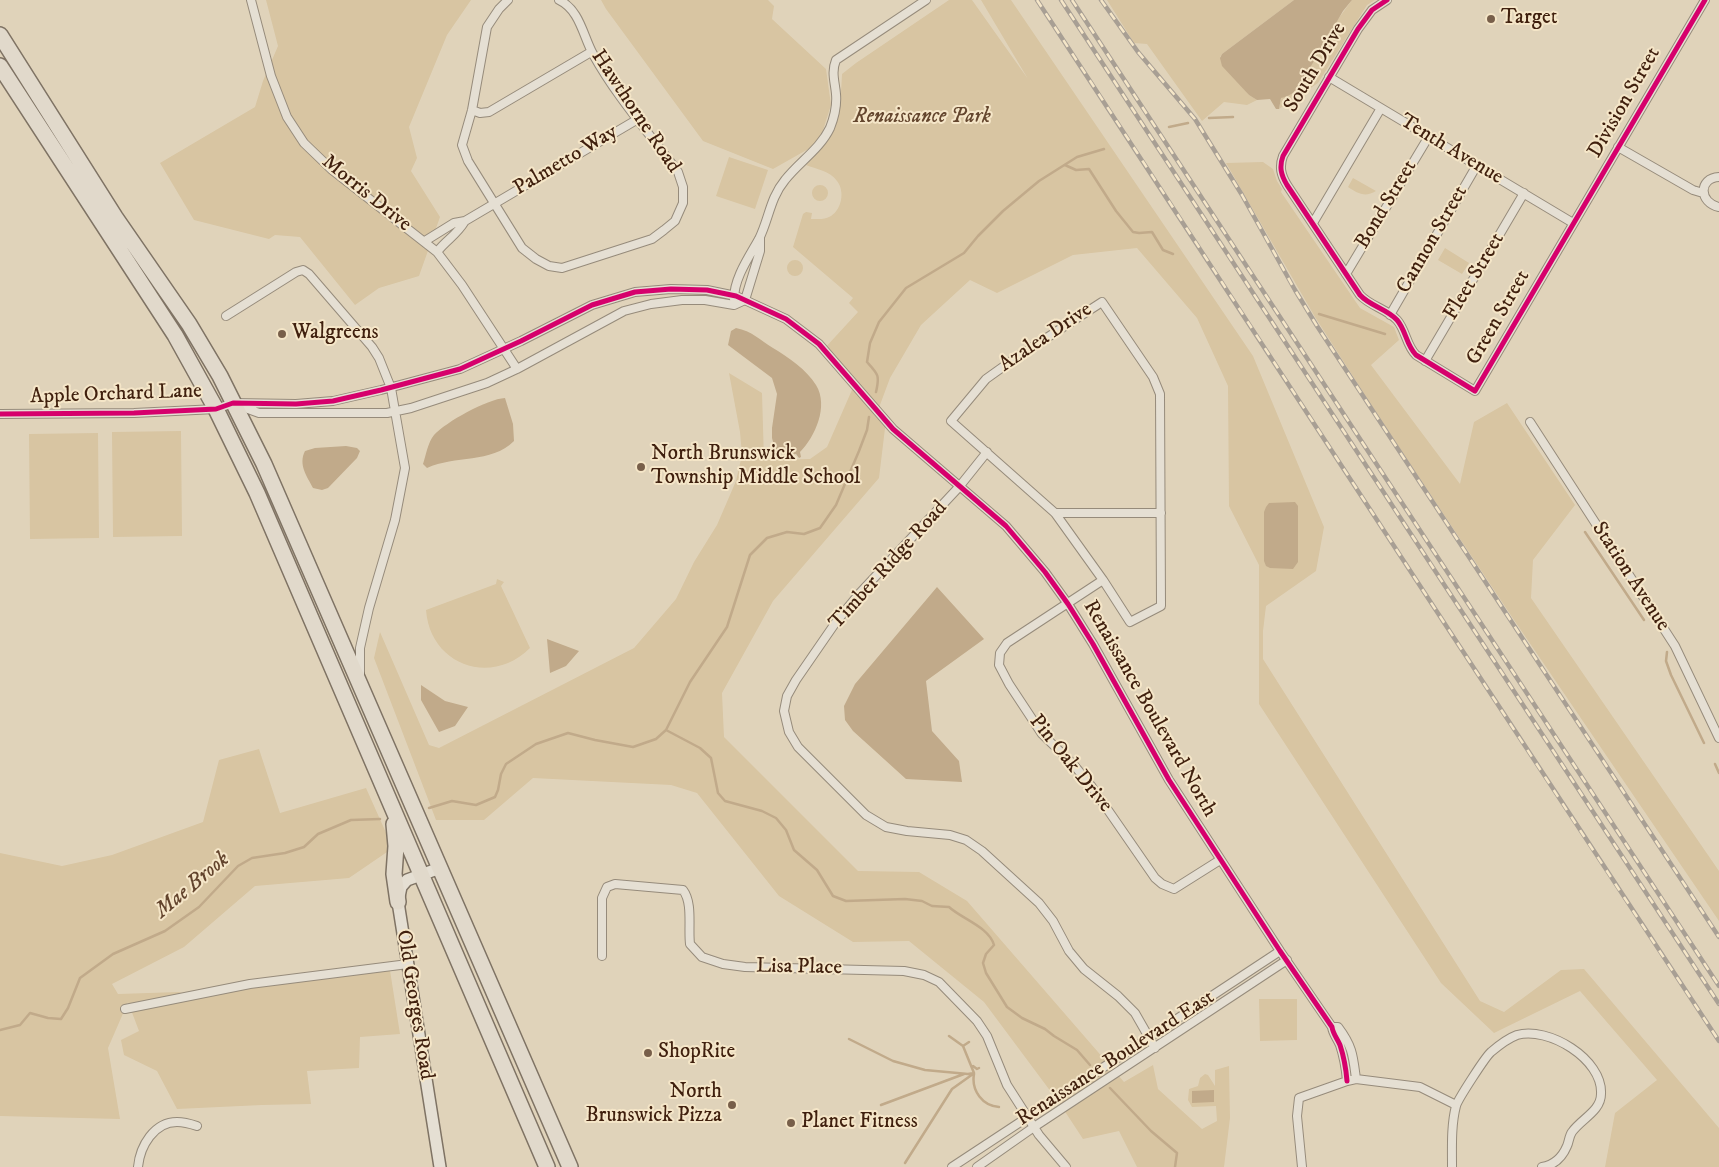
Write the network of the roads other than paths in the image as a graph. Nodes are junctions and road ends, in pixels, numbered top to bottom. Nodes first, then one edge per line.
1 (251, 0) edge
2 (508, 0) edge
3 (559, 0) edge
4 (926, 0) edge
5 (1387, 0) edge
6 (1705, 0) edge
7 (0, 35) edge
8 (591, 52) junction
9 (0, 66) edge
10 (1329, 77) junction
11 (1381, 108) junction
12 (472, 110) junction
13 (638, 119) junction
14 (1429, 136) junction
15 (1618, 147) junction
16 (1282, 159) joint
17 (1477, 166) junction
18 (1719, 177) edge
19 (1524, 193) junction
20 (1703, 193) junction
21 (494, 204) junction
22 (1719, 207) edge
23 (465, 221) junction
24 (1313, 223) junction
25 (1574, 223) junction
26 (760, 238) junction
27 (425, 241) junction
28 (437, 252) junction
29 (1346, 274) junction
30 (734, 296) junction
31 (746, 300) junction
32 (734, 305) junction
33 (1390, 315) junction
34 (226, 316) dead end
35 (503, 349) junction
36 (1425, 361) junction
37 (517, 369) junction
38 (391, 388) junction
39 (233, 403) junction
40 (216, 409) junction
41 (396, 411) junction
42 (0, 414) edge
43 (1530, 422) dead end
44 (988, 452) junction
45 (959, 487) junction
46 (1055, 513) junction
47 (1161, 513) junction
48 (1103, 580) junction
49 (1068, 604) junction
50 (360, 688) junction
51 (1719, 738) edge
52 (393, 810) junction
53 (1220, 860) junction
54 (440, 868) junction
55 (421, 875) junction
56 (398, 902) junction
57 (1280, 951) junction
58 (602, 956) dead end
59 (1287, 960) junction
60 (408, 964) junction
61 (125, 1009) dead end
62 (1332, 1027) junction
63 (1149, 1038) junction
64 (1155, 1048) junction
65 (1356, 1079) junction
66 (1347, 1081) junction
67 (1456, 1105) junction
68 (1028, 1117) junction
69 (197, 1126) dead end
70 (1034, 1127) junction
71 (569, 1164) edge
72 (138, 1167) edge
73 (440, 1167) edge
74 (547, 1167) edge
75 (952, 1167) edge
76 (976, 1167) edge
77 (1066, 1167) edge
78 (1302, 1167) edge
79 (1452, 1167) edge
80 (1542, 1167) edge

1 - 27 street, Morris Drive
2 - 12 street, Hawthorne Road
3 - 8 street, Hawthorne Road
4 - 26 street
5 - 10 street, South Drive
6 - 15 street, Division Street
7 - 39 highway
8 - 12 street
8 - 13 street, Hawthorne Road
9 - 40 highway
10 - 11 street, Tenth Avenue
10 - 16 street, South Drive
11 - 14 street, Tenth Avenue
11 - 24 street
12 - 21 street, Hawthorne Road
13 - 21 street, Palmetto Way
13 - 21 street, Hawthorne Road
14 - 17 street, Tenth Avenue
14 - 29 street, Bond Street
15 - 20 street
15 - 25 street, Division Street
16 - 24 street, Green Street
17 - 19 street, Tenth Avenue
17 - 33 street, Cannon Street
18 - 20 street
19 - 25 street, Tenth Avenue
19 - 36 street, Fleet Street
20 - 22 street
21 - 23 street
23 - 27 street
23 - 28 street
24 - 29 street, Green Street
25 - 36 street, Green Street
26 - 30 street
26 - 31 street
27 - 28 street, Morris Drive
28 - 35 street, Morris Drive
29 - 33 street, Green Street
30 - 31 street, Renaissance Boulevard North
30 - 32 street
30 - 35 street, Renaissance Boulevard North
31 - 32 street
31 - 45 street, Renaissance Boulevard North
32 - 37 street
33 - 36 street, Green Street
34 - 38 street
35 - 37 street, Morris Drive
35 - 38 street, Renaissance Boulevard North
37 - 41 street
38 - 39 street, Renaissance Boulevard North
38 - 41 street
39 - 40 street, Apple Orchard Lane
39 - 41 street
39 - 50 highway
40 - 42 street, Apple Orchard Lane
40 - 52 highway
41 - 50 street
43 - 51 street, Station Avenue
44 - 45 street
44 - 46 street, Azalea Drive
44 - 47 street, Azalea Drive
45 - 49 street, Renaissance Boulevard North
45 - 63 street, Timber Ridge Road
46 - 47 street
46 - 48 street, Azalea Drive
47 - 48 street, Azalea Drive
48 - 49 street
49 - 53 street, Renaissance Boulevard North
49 - 53 street, Pin Oak Drive
50 - 54 highway
52 - 55 highway
52 - 56 highway
53 - 57 street, Renaissance Boulevard North
54 - 55 street, Old Georges Road
54 - 71 highway
55 - 56 street, Old Georges Road
55 - 74 highway
56 - 60 street, Old Georges Road
57 - 59 street, Renaissance Boulevard North
57 - 63 street, Renaissance Boulevard East
58 - 68 street, Lisa Place
59 - 62 street, Renaissance Boulevard North
59 - 64 street, Renaissance Boulevard East
60 - 61 street
60 - 73 street, Old Georges Road
62 - 65 street, Renaissance Boulevard North
62 - 66 street, Renaissance Boulevard North
63 - 64 street, Timber Ridge Road
63 - 68 street, Renaissance Boulevard East
64 - 70 street, Renaissance Boulevard East
65 - 66 street
65 - 67 street
66 - 78 street
67 - 79 street
67 - 80 street
68 - 70 street, Lisa Place
68 - 75 street, Renaissance Boulevard East
69 - 72 street
70 - 76 street, Renaissance Boulevard East
70 - 77 street, Lisa Place

